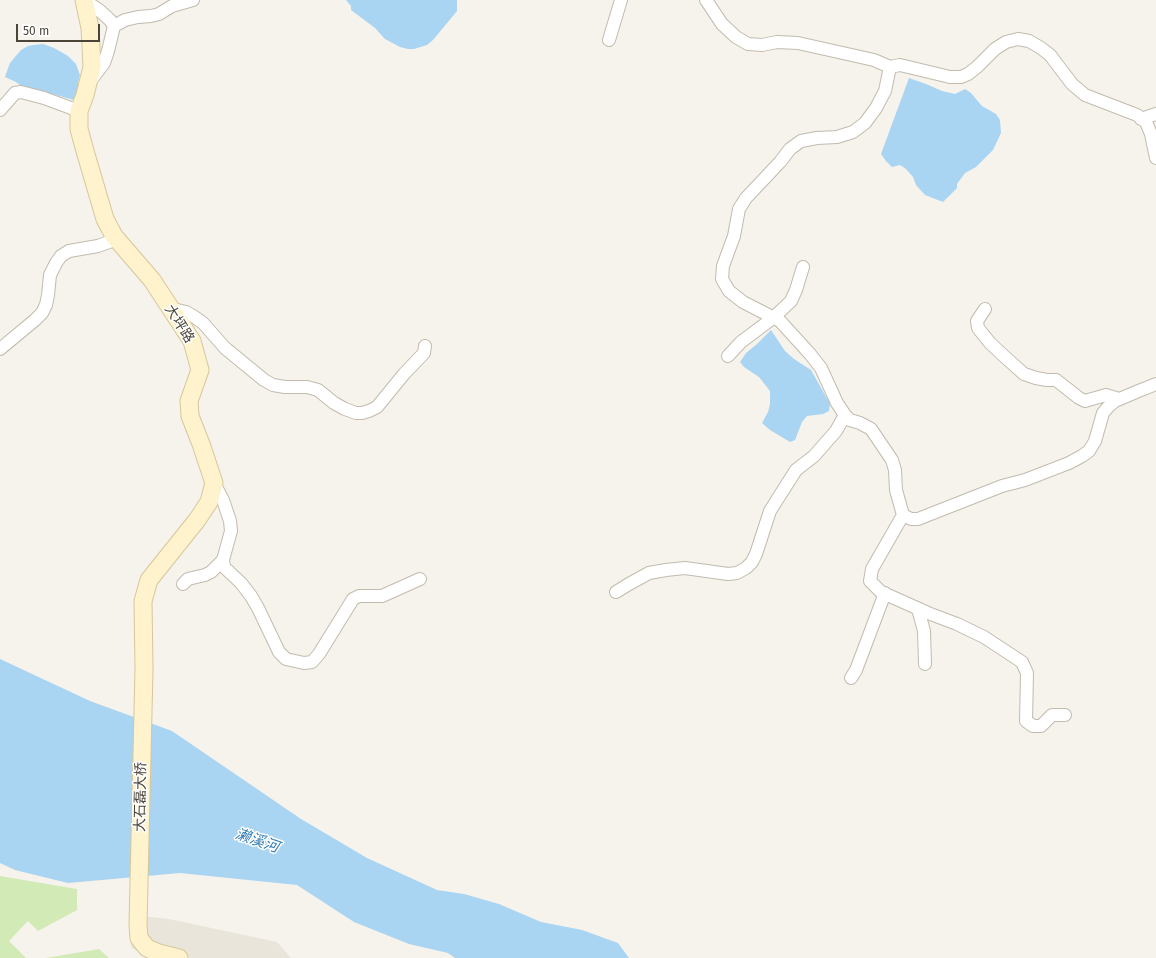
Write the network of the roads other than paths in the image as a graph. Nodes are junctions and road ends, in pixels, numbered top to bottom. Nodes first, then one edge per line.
1 (84, 0) edge
2 (193, 0) edge
3 (621, 0) edge
4 (706, 0) edge
5 (114, 26) junction
6 (609, 40) dead end
7 (890, 67) junction
8 (87, 85) junction
9 (0, 110) edge
10 (79, 111) junction
11 (1156, 114) edge
12 (1141, 119) junction
13 (1156, 158) edge
14 (114, 236) junction
15 (803, 268) dead end
16 (169, 308) junction
17 (985, 309) dead end
18 (773, 318) junction
19 (425, 346) dead end
20 (0, 349) edge
21 (728, 356) dead end
22 (1156, 384) edge
23 (1119, 399) junction
24 (845, 415) junction
25 (214, 483) junction
26 (904, 515) junction
27 (223, 560) junction
28 (420, 579) dead end
29 (183, 584) dead end
30 (616, 592) dead end
31 (885, 594) junction
32 (918, 609) junction
33 (925, 664) dead end
34 (851, 678) dead end
35 (1064, 715) dead end
36 (179, 958) edge

1 - 5 street
1 - 8 main road, 大坪路
2 - 5 street
3 - 6 street
4 - 7 street
5 - 8 street
7 - 12 street
7 - 18 street
8 - 10 main road, 大坪路
9 - 10 street
10 - 14 main road, 大坪路
11 - 12 street
12 - 13 street
14 - 16 main road, 大坪路
14 - 20 street
15 - 18 street
16 - 19 street
16 - 25 main road, 大坪路
17 - 23 street
18 - 21 street
18 - 24 street
22 - 23 street
23 - 26 street
24 - 26 street
24 - 30 street
25 - 27 street
25 - 36 main road, 大石磊大桥
26 - 31 street
27 - 28 street
27 - 29 street
31 - 32 street
31 - 34 street
32 - 33 street
32 - 35 street

